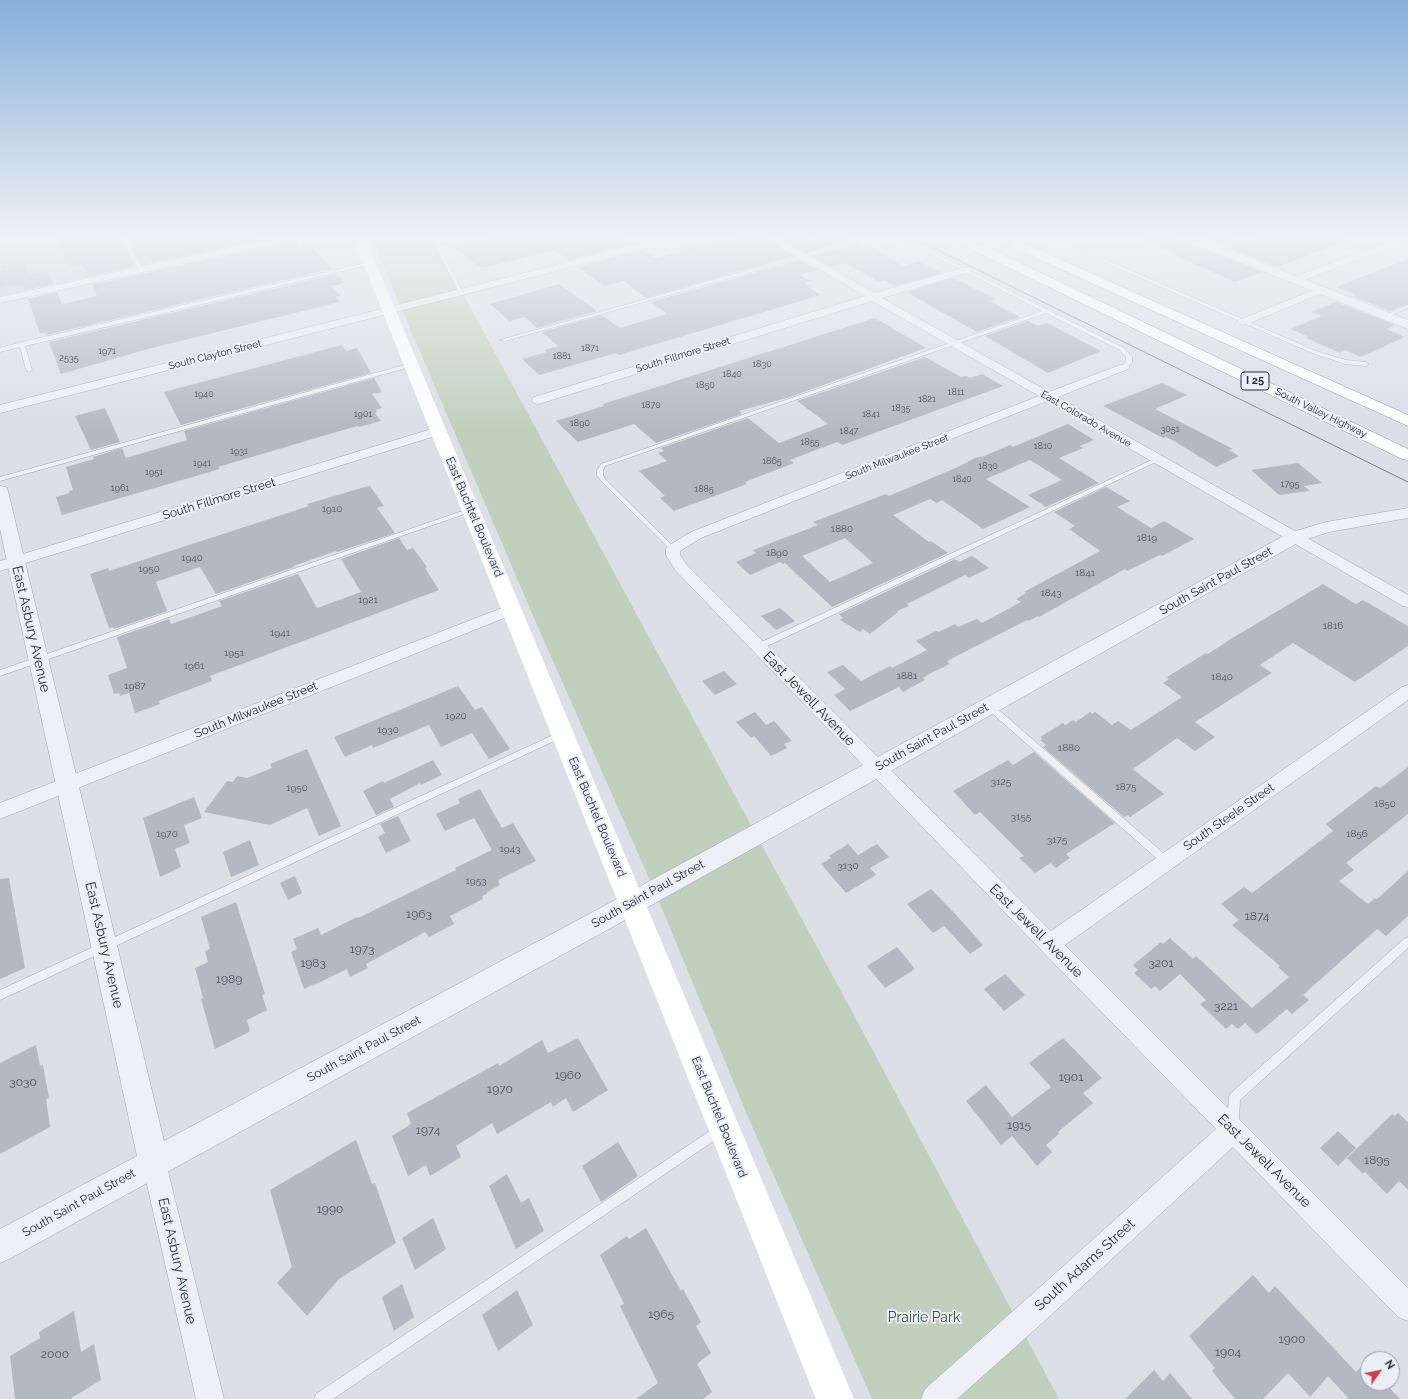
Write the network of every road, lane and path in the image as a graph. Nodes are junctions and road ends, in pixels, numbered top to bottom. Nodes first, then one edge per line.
1 (210, 300) edge
2 (385, 300) edge
3 (428, 300) edge
4 (647, 300) edge
5 (862, 300) edge
6 (879, 300) edge
7 (1026, 300) edge
8 (1087, 300) edge
9 (1141, 300) edge
10 (1143, 300) edge
11 (1193, 300) edge
12 (1296, 300) edge
13 (1346, 300) edge
14 (1408, 306) edge
15 (1158, 308) junction
16 (389, 310) junction
17 (1047, 311) junction
18 (1385, 316) junction
19 (93, 320) dead end
20 (1242, 322) junction
21 (1408, 325) edge
22 (96, 327) junction
23 (503, 340) dead end
24 (952, 343) junction
25 (22, 344) junction
26 (0, 350) edge
27 (1366, 364) dead end
28 (412, 365) junction
29 (1124, 367) joint
30 (29, 370) dead end
31 (1049, 397) junction
32 (538, 400) dead end
33 (0, 409) edge
34 (1408, 421) edge
35 (438, 431) junction
36 (1408, 455) edge
37 (1158, 459) junction
38 (0, 480) edge
39 (0, 490) edge
40 (471, 510) junction
41 (1408, 513) edge
42 (1295, 537) junction
43 (673, 549) junction
44 (8, 563) edge
45 (1408, 602) edge
46 (512, 609) junction
47 (758, 647) junction
48 (39, 660) junction
49 (0, 673) edge
50 (1408, 691) edge
51 (988, 706) junction
52 (562, 734) junction
53 (876, 768) junction
54 (67, 784) junction
55 (0, 811) edge
56 (1166, 862) junction
57 (632, 902) junction
58 (1408, 942) edge
59 (1049, 944) junction
60 (104, 947) junction
61 (0, 995) edge
62 (723, 1128) junction
63 (1233, 1130) junction
64 (154, 1163) junction
65 (0, 1247) edge
66 (1408, 1307) edge
67 (210, 1399) edge
68 (321, 1399) edge
69 (835, 1399) edge
70 (935, 1399) edge

1 - 22 lane
2 - 16 main road, East Buchtel Boulevard
3 - 16 street, South Clayton Street
4 - 23 lane
5 - 32 street, South Fillmore Street
6 - 24 street, East Colorado Avenue
7 - 17 lane
8 - 36 main road, South Valley Highway / I 25
9 - 15 main road, I 25
10 - 15 main road
11 - 20 lane
12 - 20 street
13 - 18 street
14 - 18 lane
15 - 34 main road, I 25
16 - 28 main road, East Buchtel Boulevard
16 - 33 street, South Clayton Street
17 - 24 lane
17 - 29 lane
18 - 21 street
19 - 22 lane
20 - 27 lane
22 - 25 lane
24 - 31 street, East Colorado Avenue
24 - 43 lane
25 - 26 lane
25 - 30 lane
28 - 35 main road, East Buchtel Boulevard
28 - 38 lane
29 - 31 street, South Milwaukee Street
31 - 37 street, East Colorado Avenue
31 - 43 street, South Milwaukee Street
35 - 40 main road, East Buchtel Boulevard
35 - 44 street, South Fillmore Street
37 - 42 street, East Colorado Avenue
37 - 47 lane
39 - 44 street, East Asbury Avenue
40 - 46 main road, East Buchtel Boulevard
40 - 48 lane
41 - 42 street
42 - 45 street, East Colorado Avenue
42 - 51 street, South Saint Paul Street
43 - 47 street, East Jewell Avenue
44 - 48 street, East Asbury Avenue
46 - 52 main road, East Buchtel Boulevard
46 - 54 street, South Milwaukee Street
47 - 53 street, East Jewell Avenue
48 - 49 lane
48 - 54 street, East Asbury Avenue
50 - 56 street, South Steele Street
51 - 53 street, South Saint Paul Street
51 - 56 lane
52 - 57 main road, East Buchtel Boulevard
52 - 60 lane
53 - 57 street, South Saint Paul Street
53 - 59 street, East Jewell Avenue
54 - 55 street, South Milwaukee Street
54 - 60 street, East Asbury Avenue
56 - 59 street, South Steele Street
57 - 62 main road, East Buchtel Boulevard
57 - 64 street, South Saint Paul Street
58 - 63 lane
59 - 63 street, East Jewell Avenue
60 - 61 lane
60 - 64 street, East Asbury Avenue
62 - 68 lane
62 - 69 main road, East Buchtel Boulevard
63 - 66 street, East Jewell Avenue
63 - 70 street, South Adams Street
64 - 65 street, South Saint Paul Street
64 - 67 street, East Asbury Avenue

